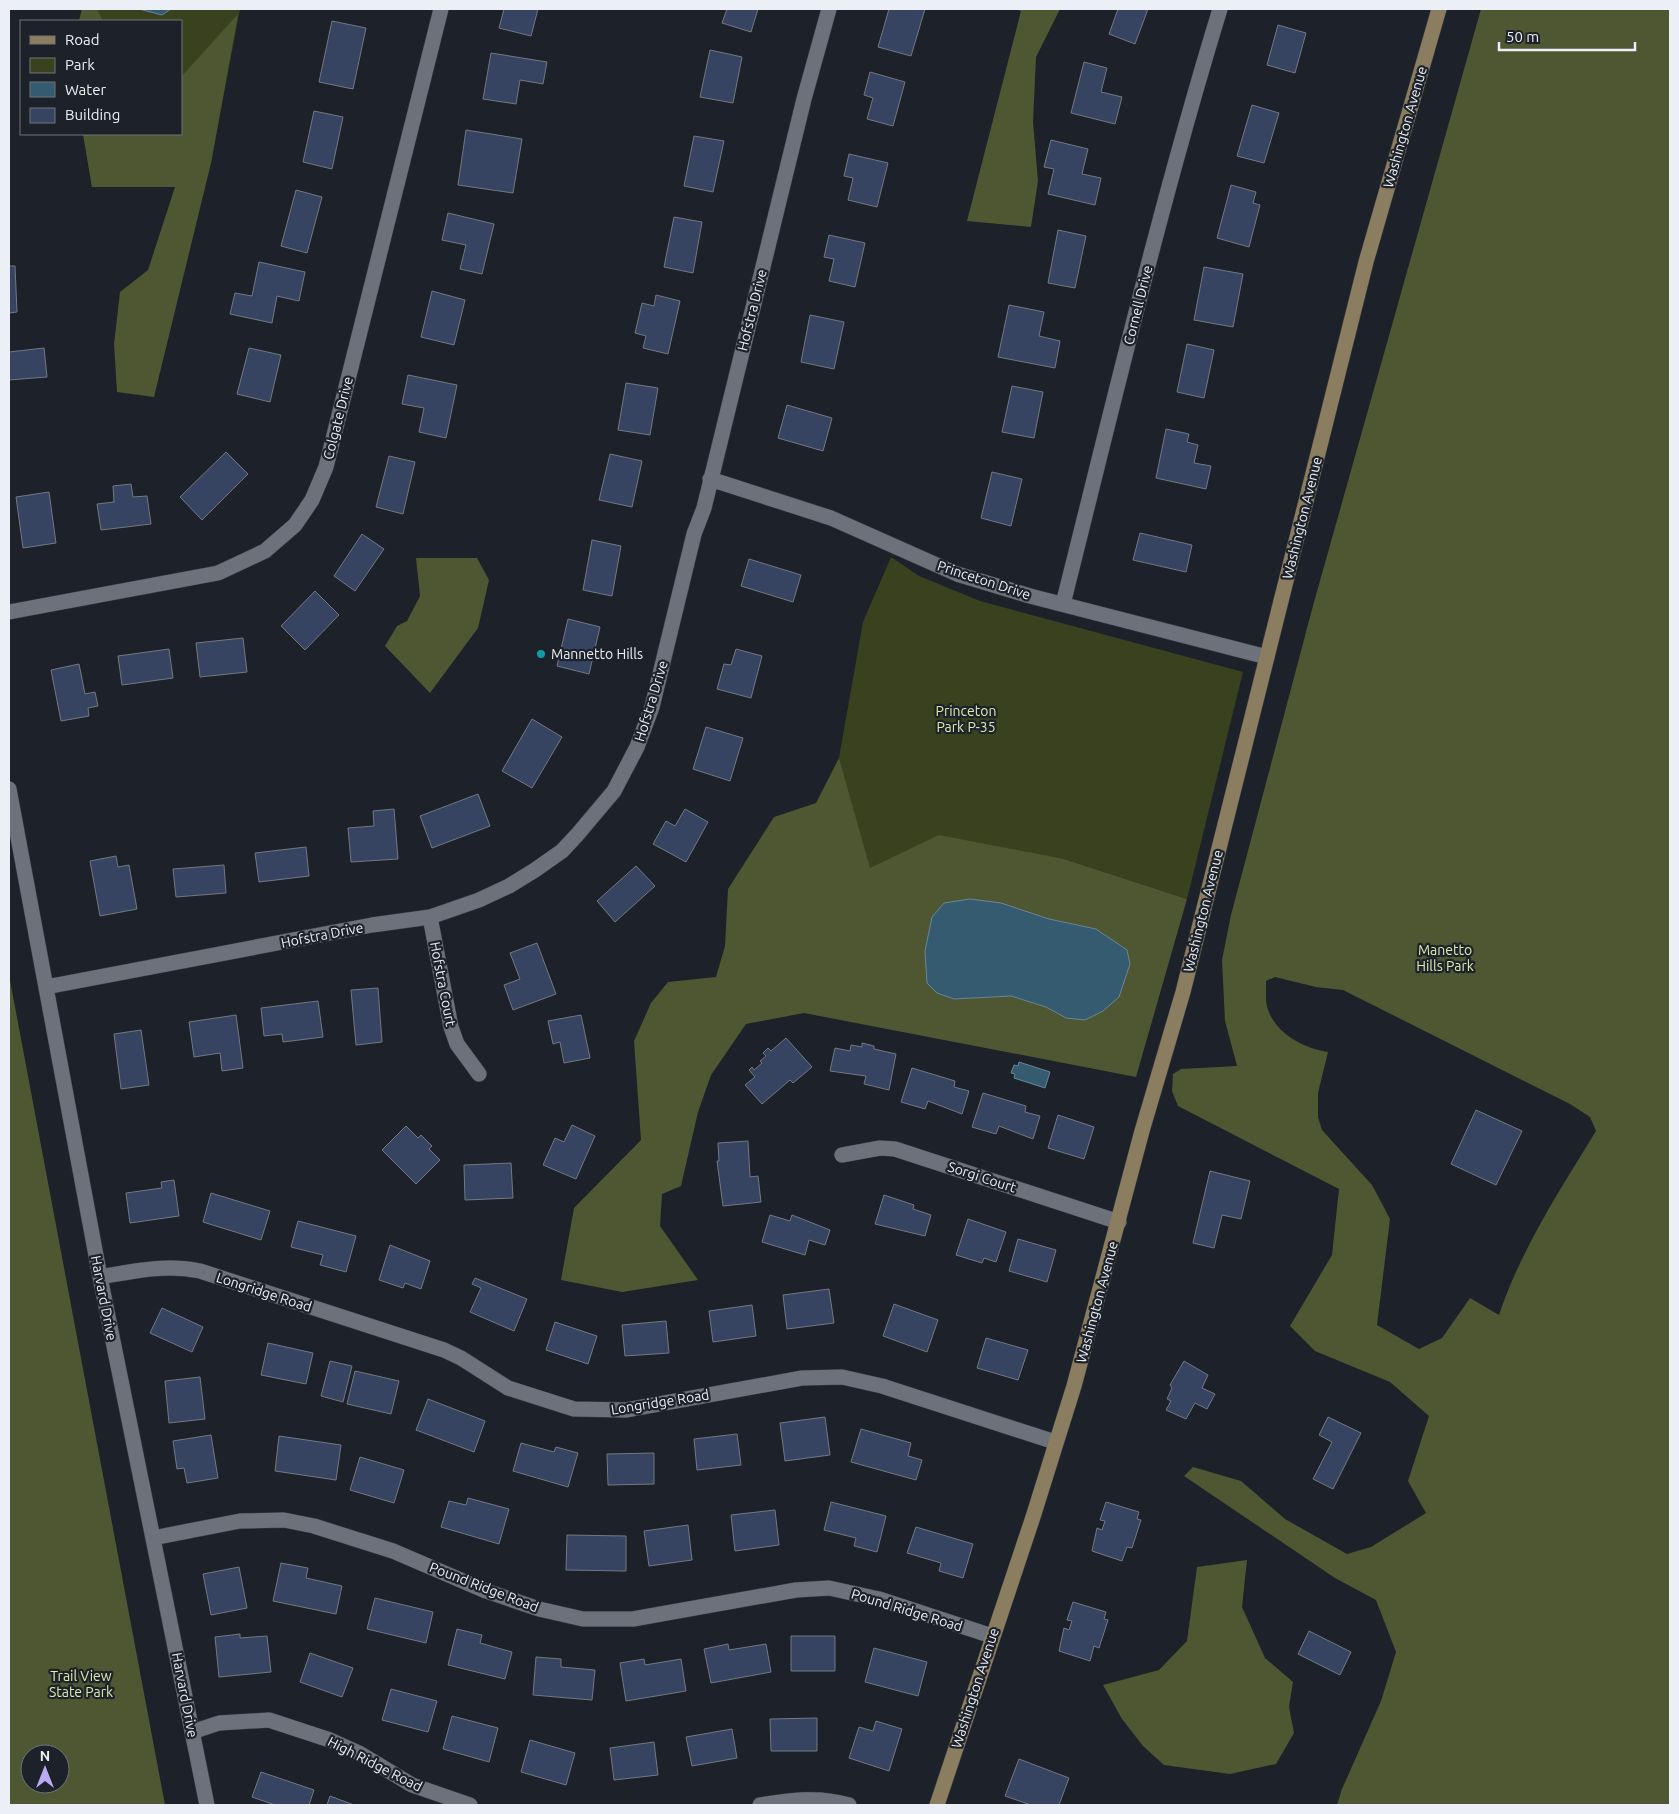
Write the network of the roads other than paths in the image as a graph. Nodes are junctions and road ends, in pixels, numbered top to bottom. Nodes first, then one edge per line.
1 (441, 9) edge
2 (829, 9) edge
3 (1220, 9) edge
4 (1439, 9) edge
5 (710, 479) junction
6 (1063, 604) junction
7 (9, 612) edge
8 (1267, 657) junction
9 (9, 789) edge
10 (430, 917) junction
11 (46, 987) junction
12 (479, 1074) dead end
13 (842, 1154) dead end
14 (1119, 1222) junction
15 (100, 1277) junction
16 (1055, 1442) junction
17 (153, 1538) junction
18 (992, 1636) junction
19 (192, 1732) junction
20 (207, 1805) edge
21 (470, 1805) edge
22 (760, 1805) edge
23 (849, 1805) edge
24 (937, 1805) edge

1 - 7 street, Colgate Drive
2 - 5 street, Hofstra Drive
3 - 6 street, Cornell Drive
4 - 8 main road, Washington Avenue
5 - 6 street, Princeton Drive
5 - 10 street, Hofstra Drive
6 - 8 street, Princeton Drive
8 - 14 main road, Washington Avenue
9 - 11 street, Harvard Drive
10 - 11 street, Hofstra Drive
10 - 12 street, Hofstra Court
11 - 15 street, Harvard Drive
13 - 14 street, Sorgi Court
14 - 16 main road, Washington Avenue
15 - 16 street, Longridge Road
15 - 17 street, Harvard Drive
16 - 18 main road, Washington Avenue
17 - 18 street, Pound Ridge Road
17 - 19 street, Harvard Drive
18 - 24 main road, Washington Avenue
19 - 20 street, Harvard Drive
19 - 21 street, High Ridge Road
22 - 23 street

